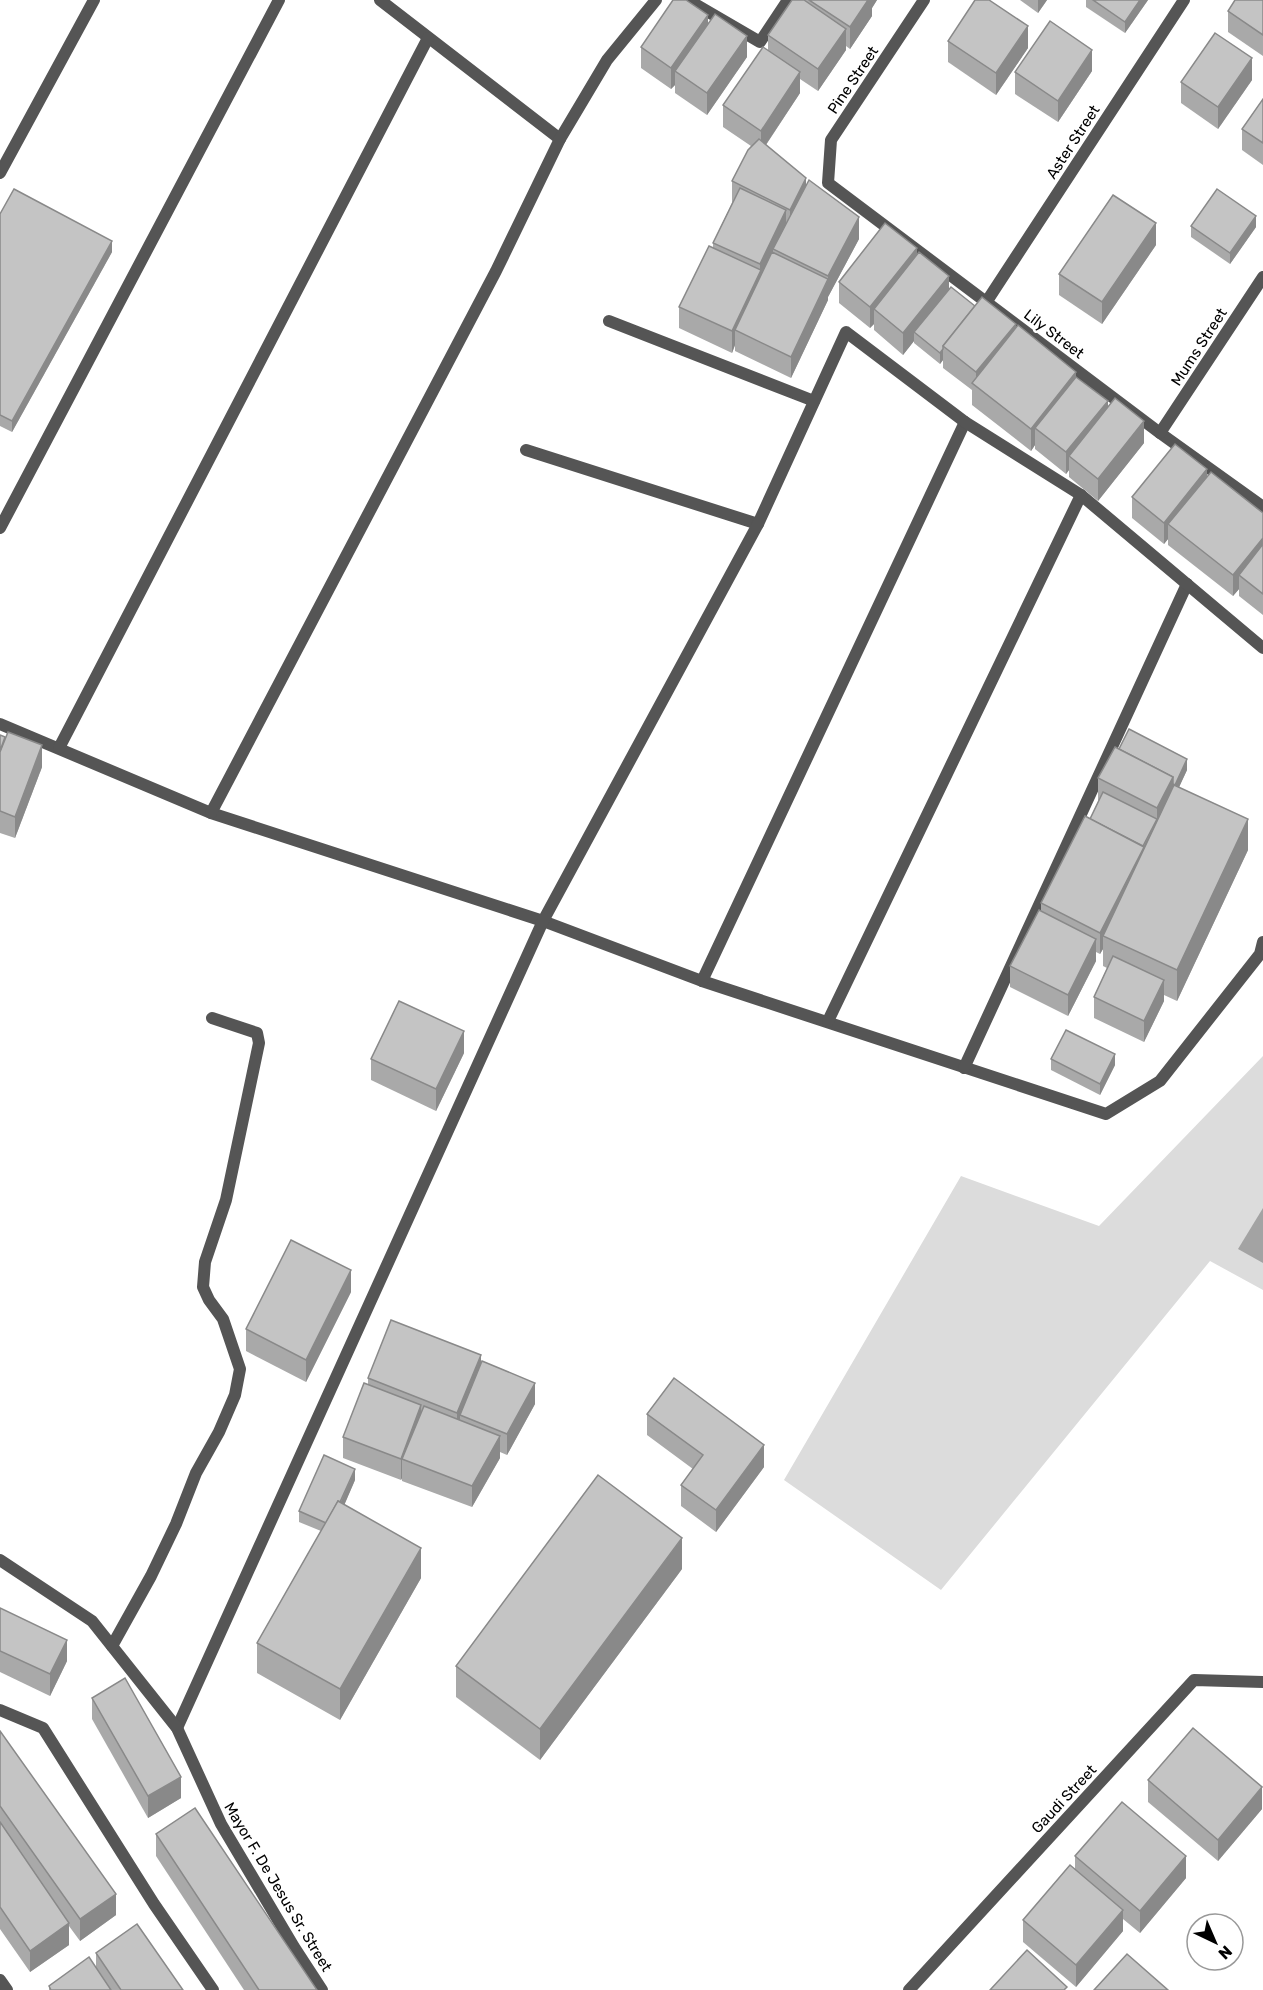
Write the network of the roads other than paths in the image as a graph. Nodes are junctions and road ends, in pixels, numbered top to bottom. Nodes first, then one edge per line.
1 (94, 0) edge
2 (279, 0) edge
3 (380, 0) edge
4 (656, 0) edge
5 (688, 0) edge
6 (788, 0) edge
7 (924, 0) edge
8 (1184, 0) edge
9 (428, 38) junction
10 (560, 139) junction
11 (0, 173) edge
12 (828, 183) joint
13 (1263, 277) edge
14 (987, 301) junction
15 (609, 321) dead end
16 (814, 401) junction
17 (965, 422) junction
18 (1160, 433) junction
19 (526, 450) dead end
20 (1081, 495) junction
21 (1263, 507) edge
22 (758, 524) junction
23 (0, 528) edge
24 (1187, 584) junction
25 (1263, 648) edge
26 (0, 724) edge
27 (59, 748) junction
28 (211, 813) junction
29 (543, 921) junction
30 (1263, 942) edge
31 (702, 981) junction
32 (212, 1018) dead end
33 (828, 1021) junction
34 (964, 1068) junction
35 (0, 1560) edge
36 (112, 1646) junction
37 (1263, 1682) edge
38 (0, 1710) edge
39 (177, 1728) junction
40 (0, 1980) edge
41 (7, 1990) edge
42 (213, 1990) edge
43 (322, 1990) edge
44 (909, 1990) edge

1 - 11 street
2 - 23 street
3 - 9 street
4 - 10 street
5 - 6 street
7 - 12 street, Pine Street
8 - 14 street, Aster Street
9 - 10 street
9 - 27 street
10 - 28 street
12 - 14 street, Lily Street
13 - 18 street, Mums Street
14 - 18 street, Lily Street
15 - 16 street
16 - 17 street
16 - 22 street
17 - 20 street
17 - 31 street
18 - 21 street, Lily Street
19 - 22 street
20 - 24 street
20 - 33 street
22 - 29 street
24 - 25 street
24 - 34 street
26 - 27 street
27 - 28 street
28 - 29 street
29 - 31 street
29 - 39 street
30 - 34 street
31 - 33 street
32 - 36 street
33 - 34 street
35 - 36 street, Mayor F. De Jesus Sr. Street
36 - 39 street, Mayor F. De Jesus Sr. Street
37 - 44 street, Gaudi Street
38 - 42 street
39 - 43 street, Mayor F. De Jesus Sr. Street
40 - 41 street

